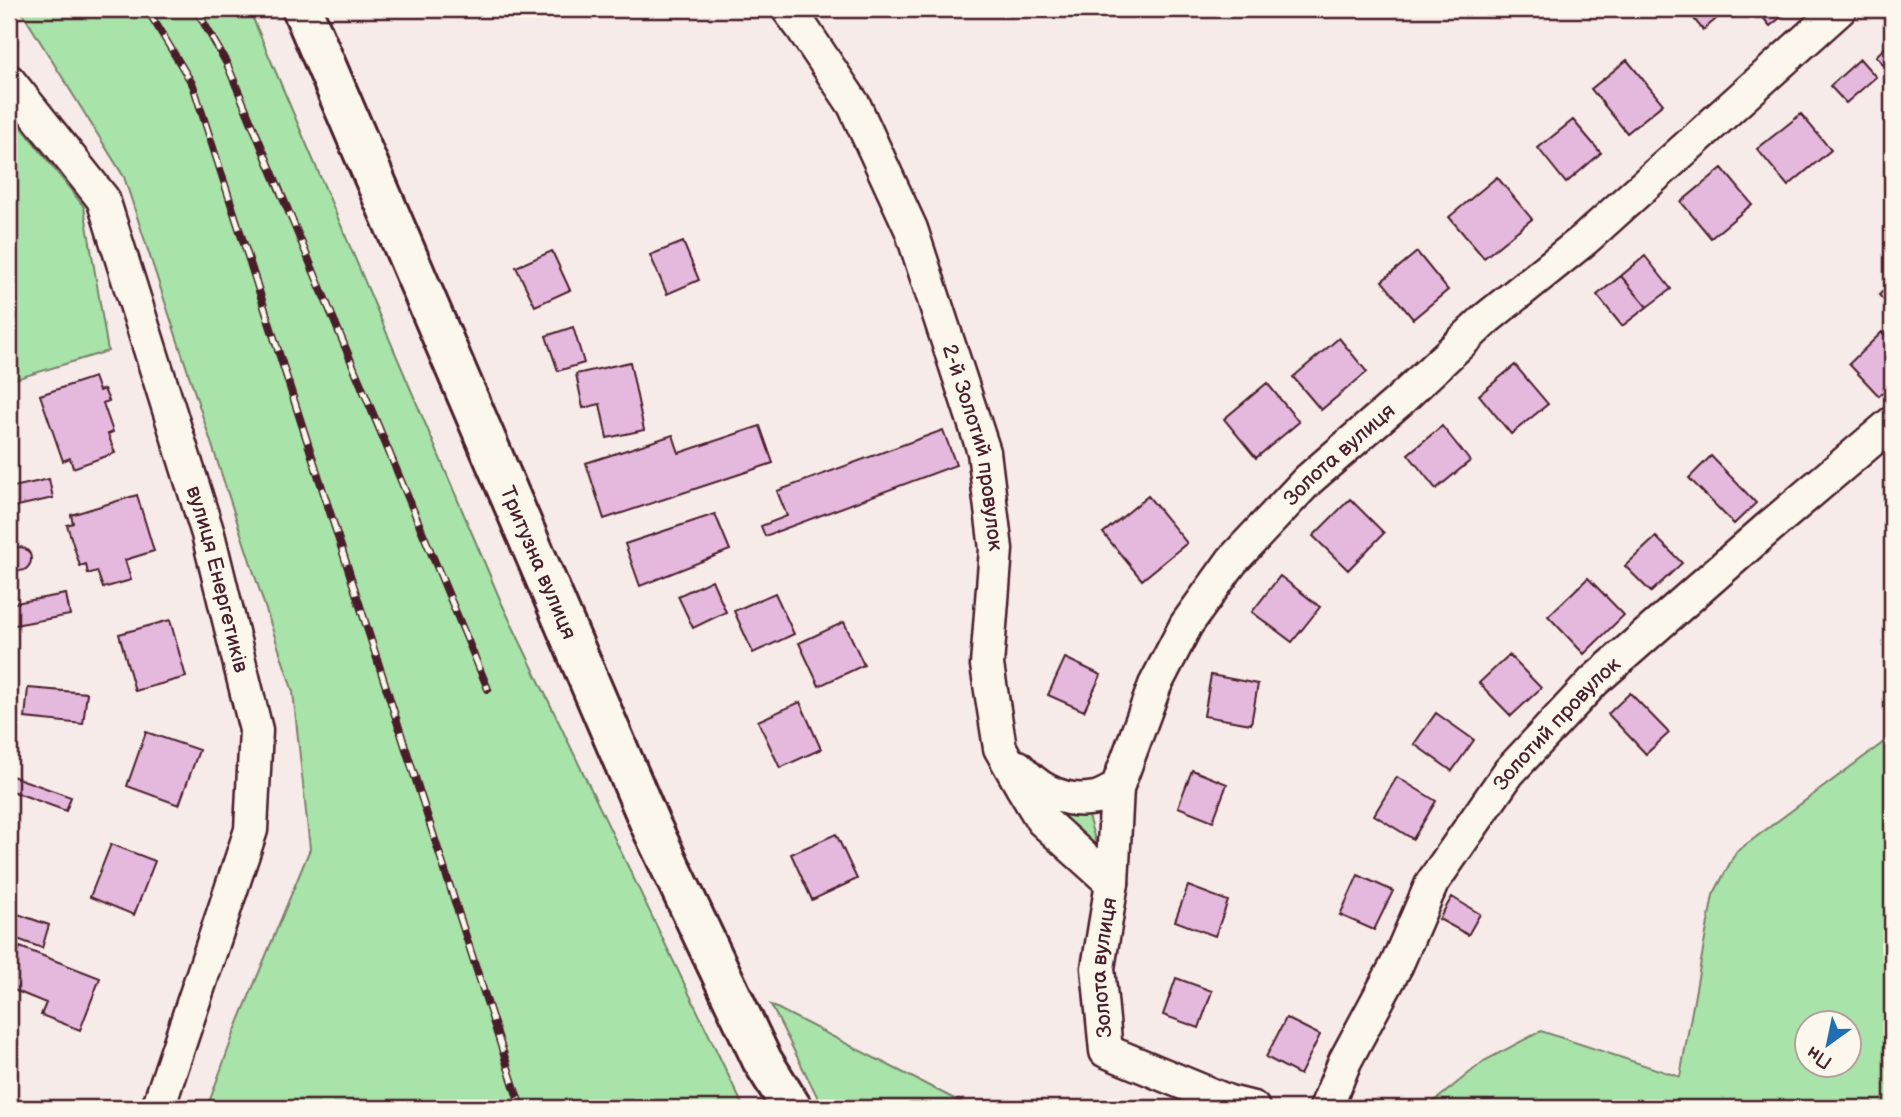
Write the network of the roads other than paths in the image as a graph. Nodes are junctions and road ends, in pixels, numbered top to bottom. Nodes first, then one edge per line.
1 (302, 9) edge
2 (788, 9) edge
3 (1840, 9) edge
4 (9, 81) edge
5 (1892, 423) edge
6 (1000, 748) junction
7 (1117, 789) junction
8 (1112, 883) junction
9 (158, 1108) edge
10 (792, 1108) edge
11 (1253, 1108) edge
12 (1326, 1108) edge

1 - 10 street, Тритузна вулиця
2 - 6 street, 2-й Золотий провулок
3 - 7 street, Золота вулиця
4 - 9 street, вулиця Енергетиків
5 - 12 street, Золотий провулок
6 - 7 street
6 - 8 street, 2-й Золотий провулок
7 - 8 street, Золота вулиця
8 - 11 street, Золота вулиця

